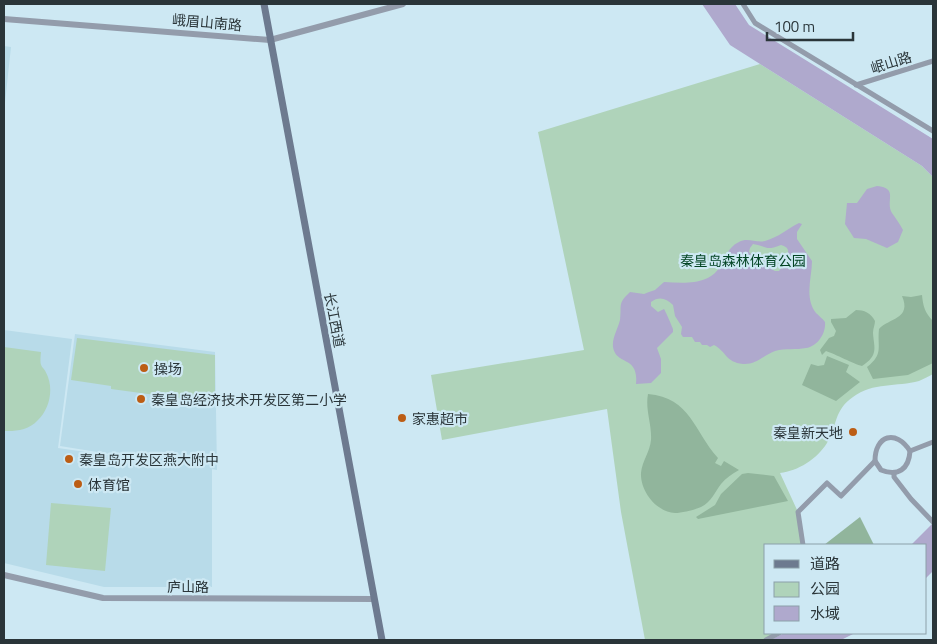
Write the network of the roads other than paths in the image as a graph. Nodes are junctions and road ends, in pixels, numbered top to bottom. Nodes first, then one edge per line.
1 (264, 4) edge
2 (403, 4) edge
3 (743, 4) edge
4 (4, 18) edge
5 (270, 40) junction
6 (933, 61) edge
7 (856, 85) junction
8 (933, 131) edge
9 (933, 442) edge
10 (910, 451) junction
11 (875, 461) junction
12 (894, 473) junction
13 (933, 522) edge
14 (803, 544) edge
15 (4, 576) edge
16 (374, 599) junction
17 (777, 634) edge
18 (382, 640) edge
19 (766, 640) edge

1 - 5 main road, 长江西道
2 - 5 street, 峨眉山南路
3 - 7 street
4 - 5 street, 峨眉山南路
5 - 16 main road, 长江西道
6 - 7 street, 岷山路
7 - 8 street
9 - 10 street
10 - 11 street
10 - 12 street
11 - 12 street
11 - 14 street
12 - 13 street
15 - 16 street, 庐山路
16 - 18 main road, 长江西道
17 - 19 street

